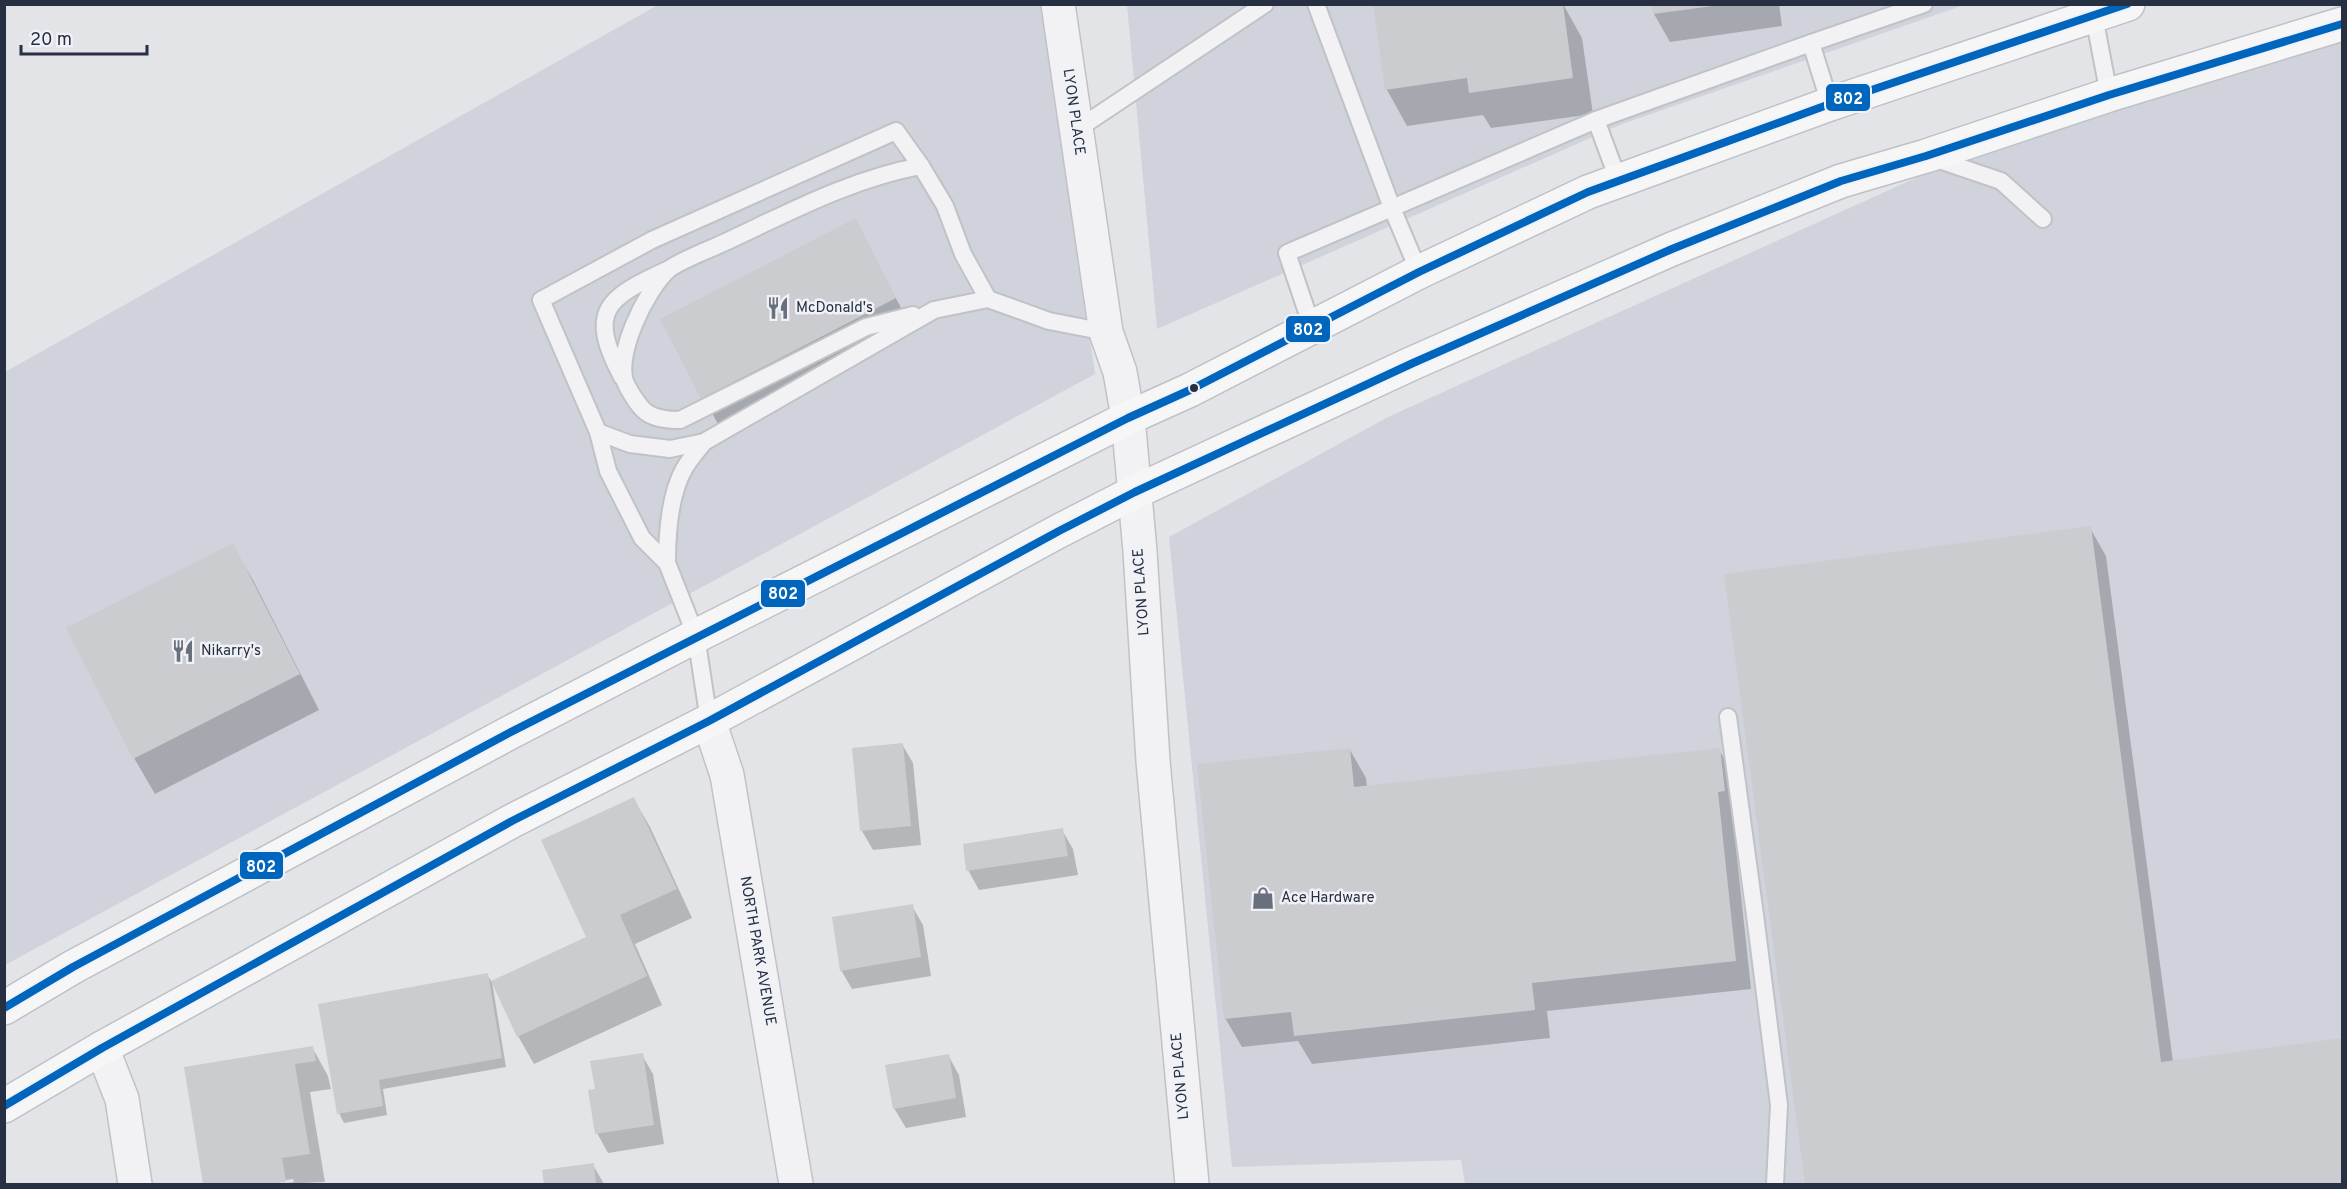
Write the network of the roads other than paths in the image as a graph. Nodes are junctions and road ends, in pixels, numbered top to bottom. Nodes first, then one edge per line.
1 (1058, 4) edge
2 (1265, 4) edge
3 (1316, 4) edge
4 (1924, 4) edge
5 (2127, 4) edge
6 (2093, 10) edge
7 (2343, 24) edge
8 (1811, 43) junction
9 (2109, 95) junction
10 (1830, 104) junction
11 (1596, 120) junction
12 (1076, 130) junction
13 (1926, 156) junction
14 (921, 166) junction
15 (1619, 182) junction
16 (1392, 208) junction
17 (2043, 219) dead end
18 (668, 269) junction
19 (1419, 272) junction
20 (988, 299) junction
21 (934, 310) junction
22 (1312, 327) junction
23 (1106, 332) junction
24 (623, 379) junction
25 (1128, 418) junction
26 (598, 432) junction
27 (704, 442) junction
28 (1135, 492) junction
29 (667, 563) junction
30 (696, 636) junction
31 (1728, 717) dead end
32 (708, 721) junction
33 (4, 1008) edge
34 (102, 1048) junction
35 (4, 1106) edge
36 (135, 1185) edge
37 (796, 1185) edge
38 (1192, 1185) edge
39 (1775, 1185) edge

1 - 12 street, LYON PLACE
2 - 12 lane
3 - 16 lane
4 - 8 lane
5 - 6 main road
6 - 9 lane
6 - 10 main road
7 - 9 main road
8 - 10 lane
8 - 11 lane
9 - 13 main road
10 - 15 main road
11 - 15 lane
11 - 16 lane
12 - 23 street, LYON PLACE
13 - 17 lane
13 - 28 main road
14 - 18 lane
14 - 20 lane
14 - 26 lane
15 - 19 main road
16 - 19 lane
16 - 22 lane
18 - 24 lane
18 - 24 lane
19 - 22 main road
20 - 21 lane
20 - 23 lane
21 - 24 lane
21 - 27 lane
22 - 25 main road
23 - 25 street, LYON PLACE
25 - 28 street, LYON PLACE
25 - 30 main road
26 - 27 lane
26 - 29 lane
27 - 29 lane
28 - 32 main road
28 - 38 street, LYON PLACE
29 - 30 lane
30 - 32 lane
30 - 33 main road
31 - 39 lane
32 - 34 main road
32 - 37 street, NORTH PARK AVENUE
34 - 35 main road
34 - 36 street

